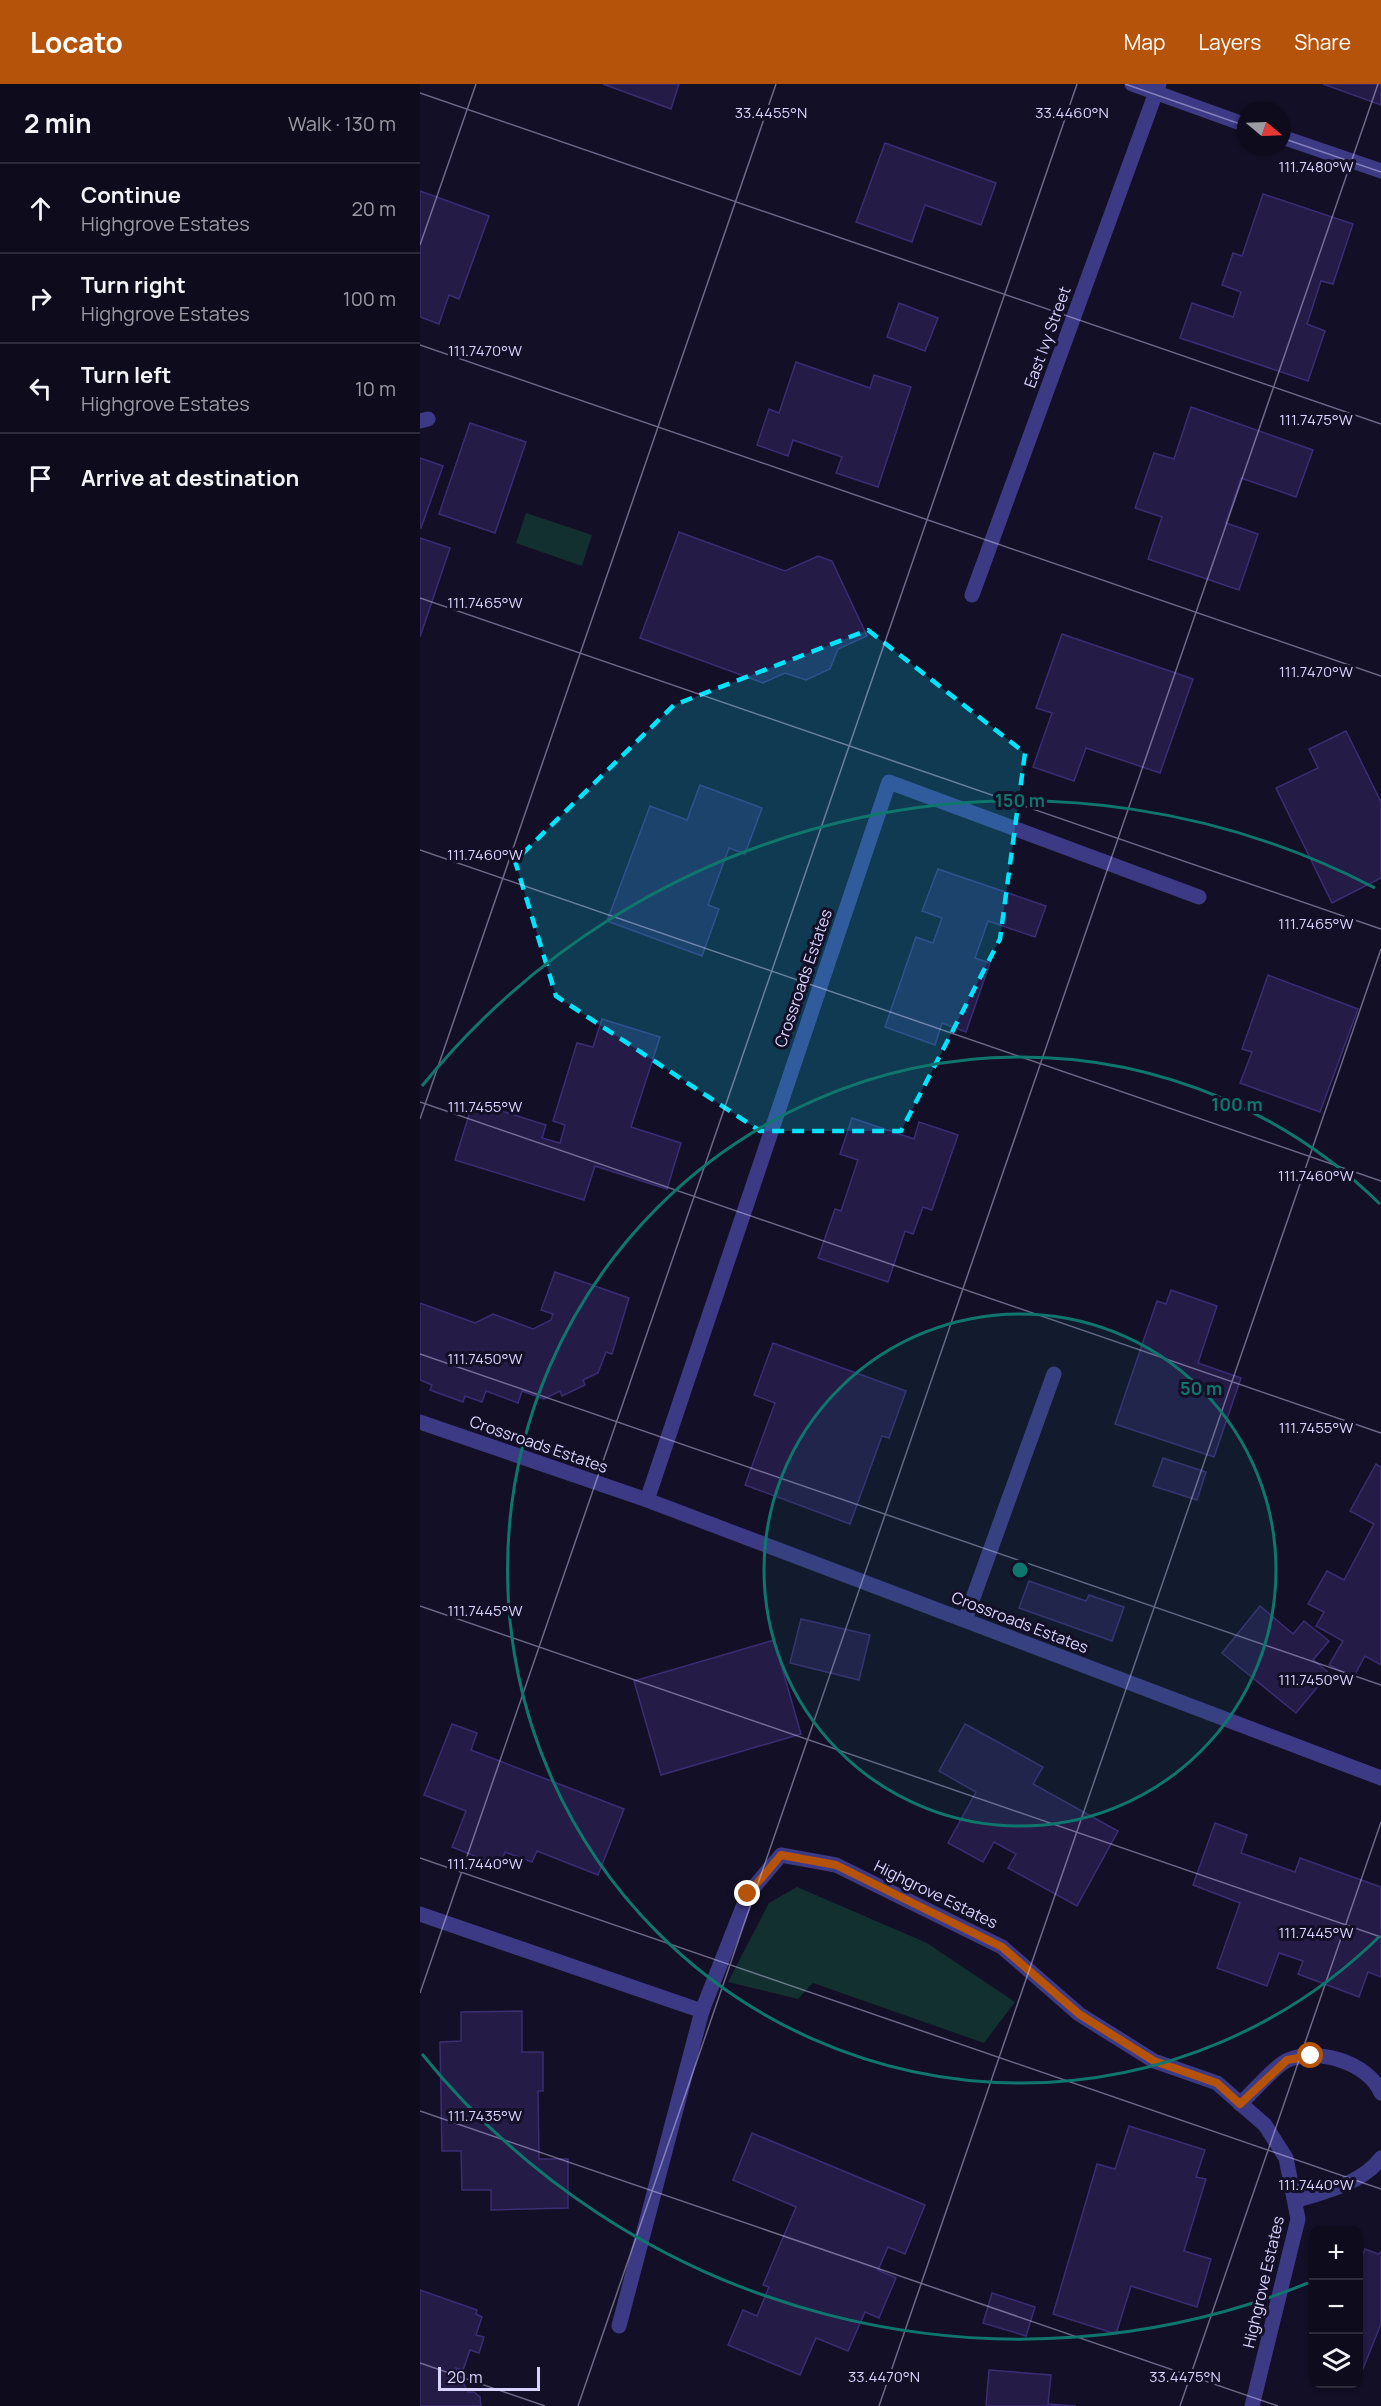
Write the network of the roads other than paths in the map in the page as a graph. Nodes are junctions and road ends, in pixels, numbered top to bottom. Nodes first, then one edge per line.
1 (1132, 84) edge
2 (1158, 88) edge
3 (1237, 121) edge
4 (1291, 140) edge
5 (1381, 171) edge
6 (972, 595) dead end
7 (1199, 897) dead end
8 (1054, 1374) dead end
9 (420, 1422) edge
10 (647, 1500) junction
11 (965, 1620) junction
12 (1381, 1778) edge
13 (420, 1914) edge
14 (702, 2011) junction
15 (1381, 2093) edge
16 (1240, 2104) junction
17 (1381, 2158) edge
18 (1295, 2201) junction
19 (619, 2326) dead end
20 (1252, 2406) edge

1 - 2 street
2 - 3 street
2 - 6 street, East Ivy Street
4 - 5 street
7 - 10 street, Crossroads Estates
8 - 11 street
9 - 10 street, Crossroads Estates
10 - 11 street, Crossroads Estates
11 - 12 street, Crossroads Estates
13 - 14 street
14 - 16 street, Highgrove Estates
14 - 19 street, Highgrove Estates
15 - 16 street
16 - 18 street, Highgrove Estates
17 - 18 street, Highgrove Estates
18 - 20 street, Highgrove Estates

